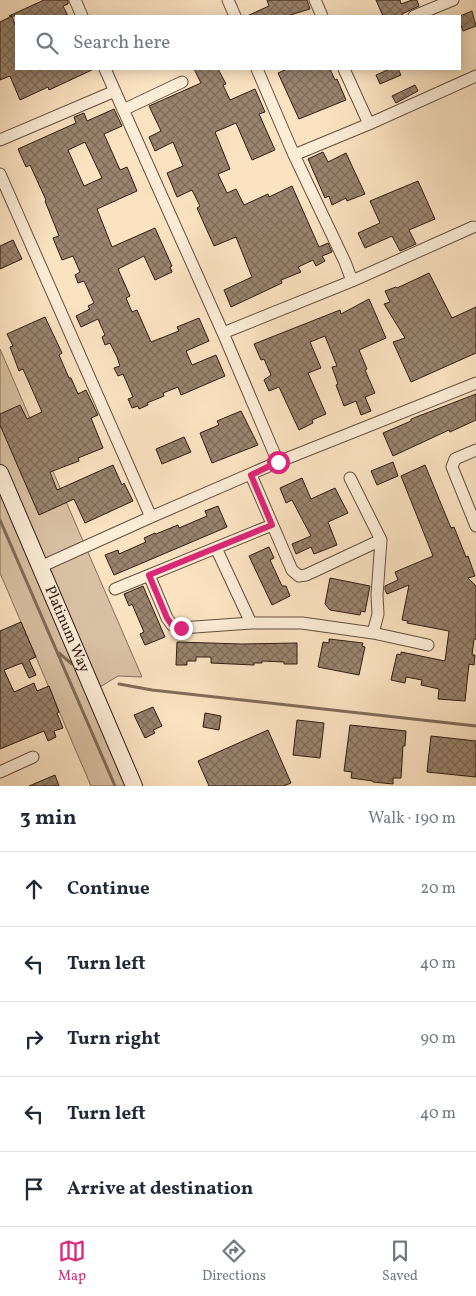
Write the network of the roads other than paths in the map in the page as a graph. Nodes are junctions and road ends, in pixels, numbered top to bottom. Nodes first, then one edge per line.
1 (75, 0) edge
2 (228, 0) edge
3 (315, 0) edge
4 (453, 0) edge
5 (82, 15) edge
6 (234, 15) edge
7 (322, 15) edge
8 (416, 15) edge
9 (105, 70) edge
10 (257, 70) edge
11 (344, 70) edge
12 (476, 76) edge
13 (182, 82) dead end
14 (115, 91) junction
15 (123, 110) junction
16 (369, 124) junction
17 (0, 140) edge
18 (294, 155) junction
19 (0, 174) edge
20 (473, 227) dead end
21 (352, 281) junction
22 (223, 333) junction
23 (476, 383) edge
24 (476, 450) edge
25 (278, 462) junction
26 (0, 473) edge
27 (251, 475) junction
28 (350, 478) dead end
29 (151, 517) junction
30 (272, 525) junction
31 (476, 526) edge
32 (381, 540) junction
33 (216, 548) junction
34 (40, 568) junction
35 (149, 575) junction
36 (115, 589) dead end
37 (251, 623) junction
38 (373, 633) junction
39 (428, 645) dead end
40 (33, 757) dead end
41 (0, 772) edge
42 (134, 786) edge

1 - 5 street
2 - 6 street
3 - 7 street
4 - 8 street
9 - 14 street
10 - 18 street
11 - 16 street
12 - 16 street
13 - 15 street
14 - 15 street
14 - 17 street
15 - 22 street
16 - 18 street
18 - 21 street
19 - 29 street
20 - 21 street
21 - 22 street
22 - 25 street
23 - 25 street
24 - 31 street
25 - 27 street
26 - 34 street, Platinum Way
27 - 29 street
27 - 30 street
28 - 32 street
29 - 34 street
30 - 32 street
30 - 33 street
32 - 38 street
33 - 35 street
33 - 37 street
34 - 42 street, Platinum Way
35 - 36 street
35 - 37 street
37 - 38 street
38 - 39 street
40 - 41 street

